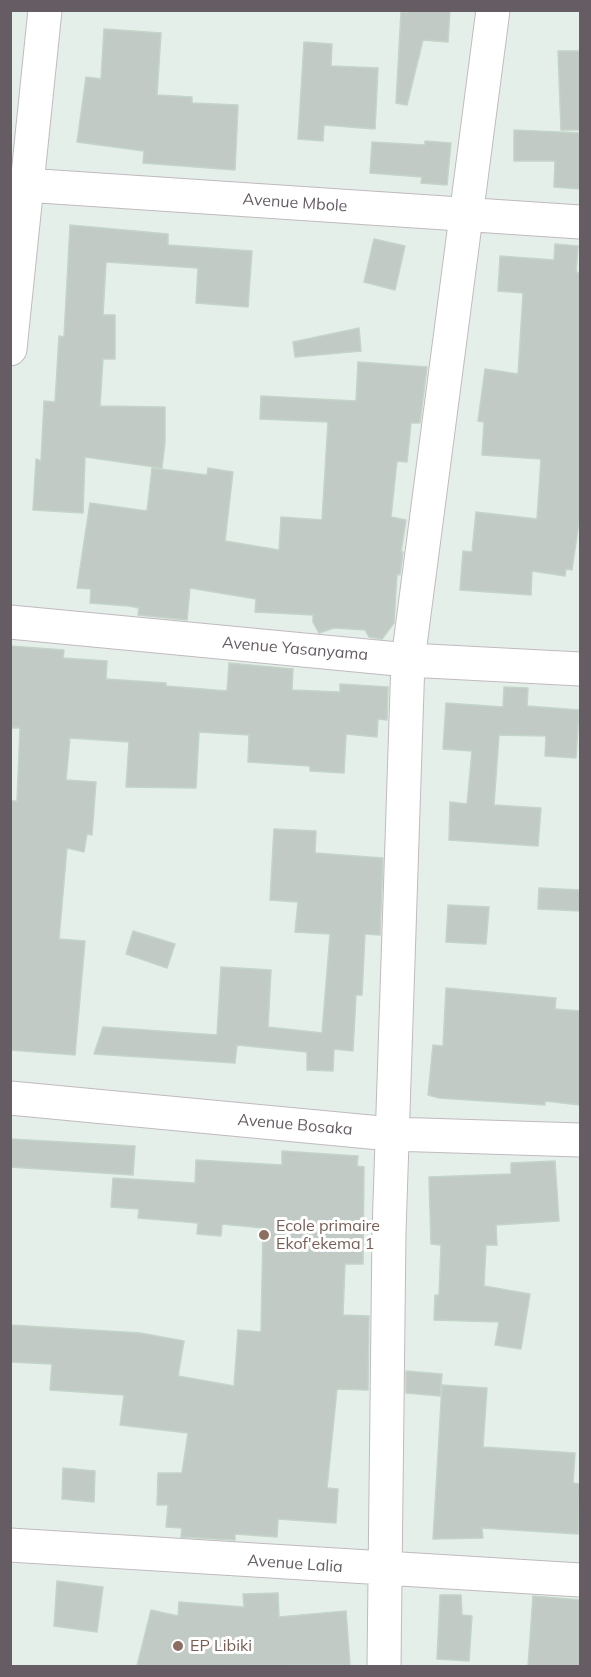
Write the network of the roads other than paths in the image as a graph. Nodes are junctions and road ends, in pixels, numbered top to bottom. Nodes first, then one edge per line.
1 (45, 10) edge
2 (493, 10) edge
3 (19, 185) edge
4 (468, 215) junction
5 (580, 222) edge
6 (10, 349) edge
7 (10, 622) edge
8 (408, 660) junction
9 (580, 669) edge
10 (10, 1098) edge
11 (392, 1134) junction
12 (580, 1140) edge
13 (10, 1545) edge
14 (385, 1570) junction
15 (580, 1580) edge
16 (384, 1666) edge

1 - 3 street
2 - 4 street
3 - 4 street, Avenue Mbole
3 - 6 street
4 - 5 street, Avenue Mbole
4 - 8 street
7 - 8 street, Avenue Yasanyama
8 - 9 street, Avenue Yasanyama
8 - 11 street
10 - 11 street, Avenue Bosaka
11 - 12 street, Avenue Bosaka
11 - 14 street
13 - 14 street, Avenue Lalia
14 - 15 street, Avenue Lalia
14 - 16 street

